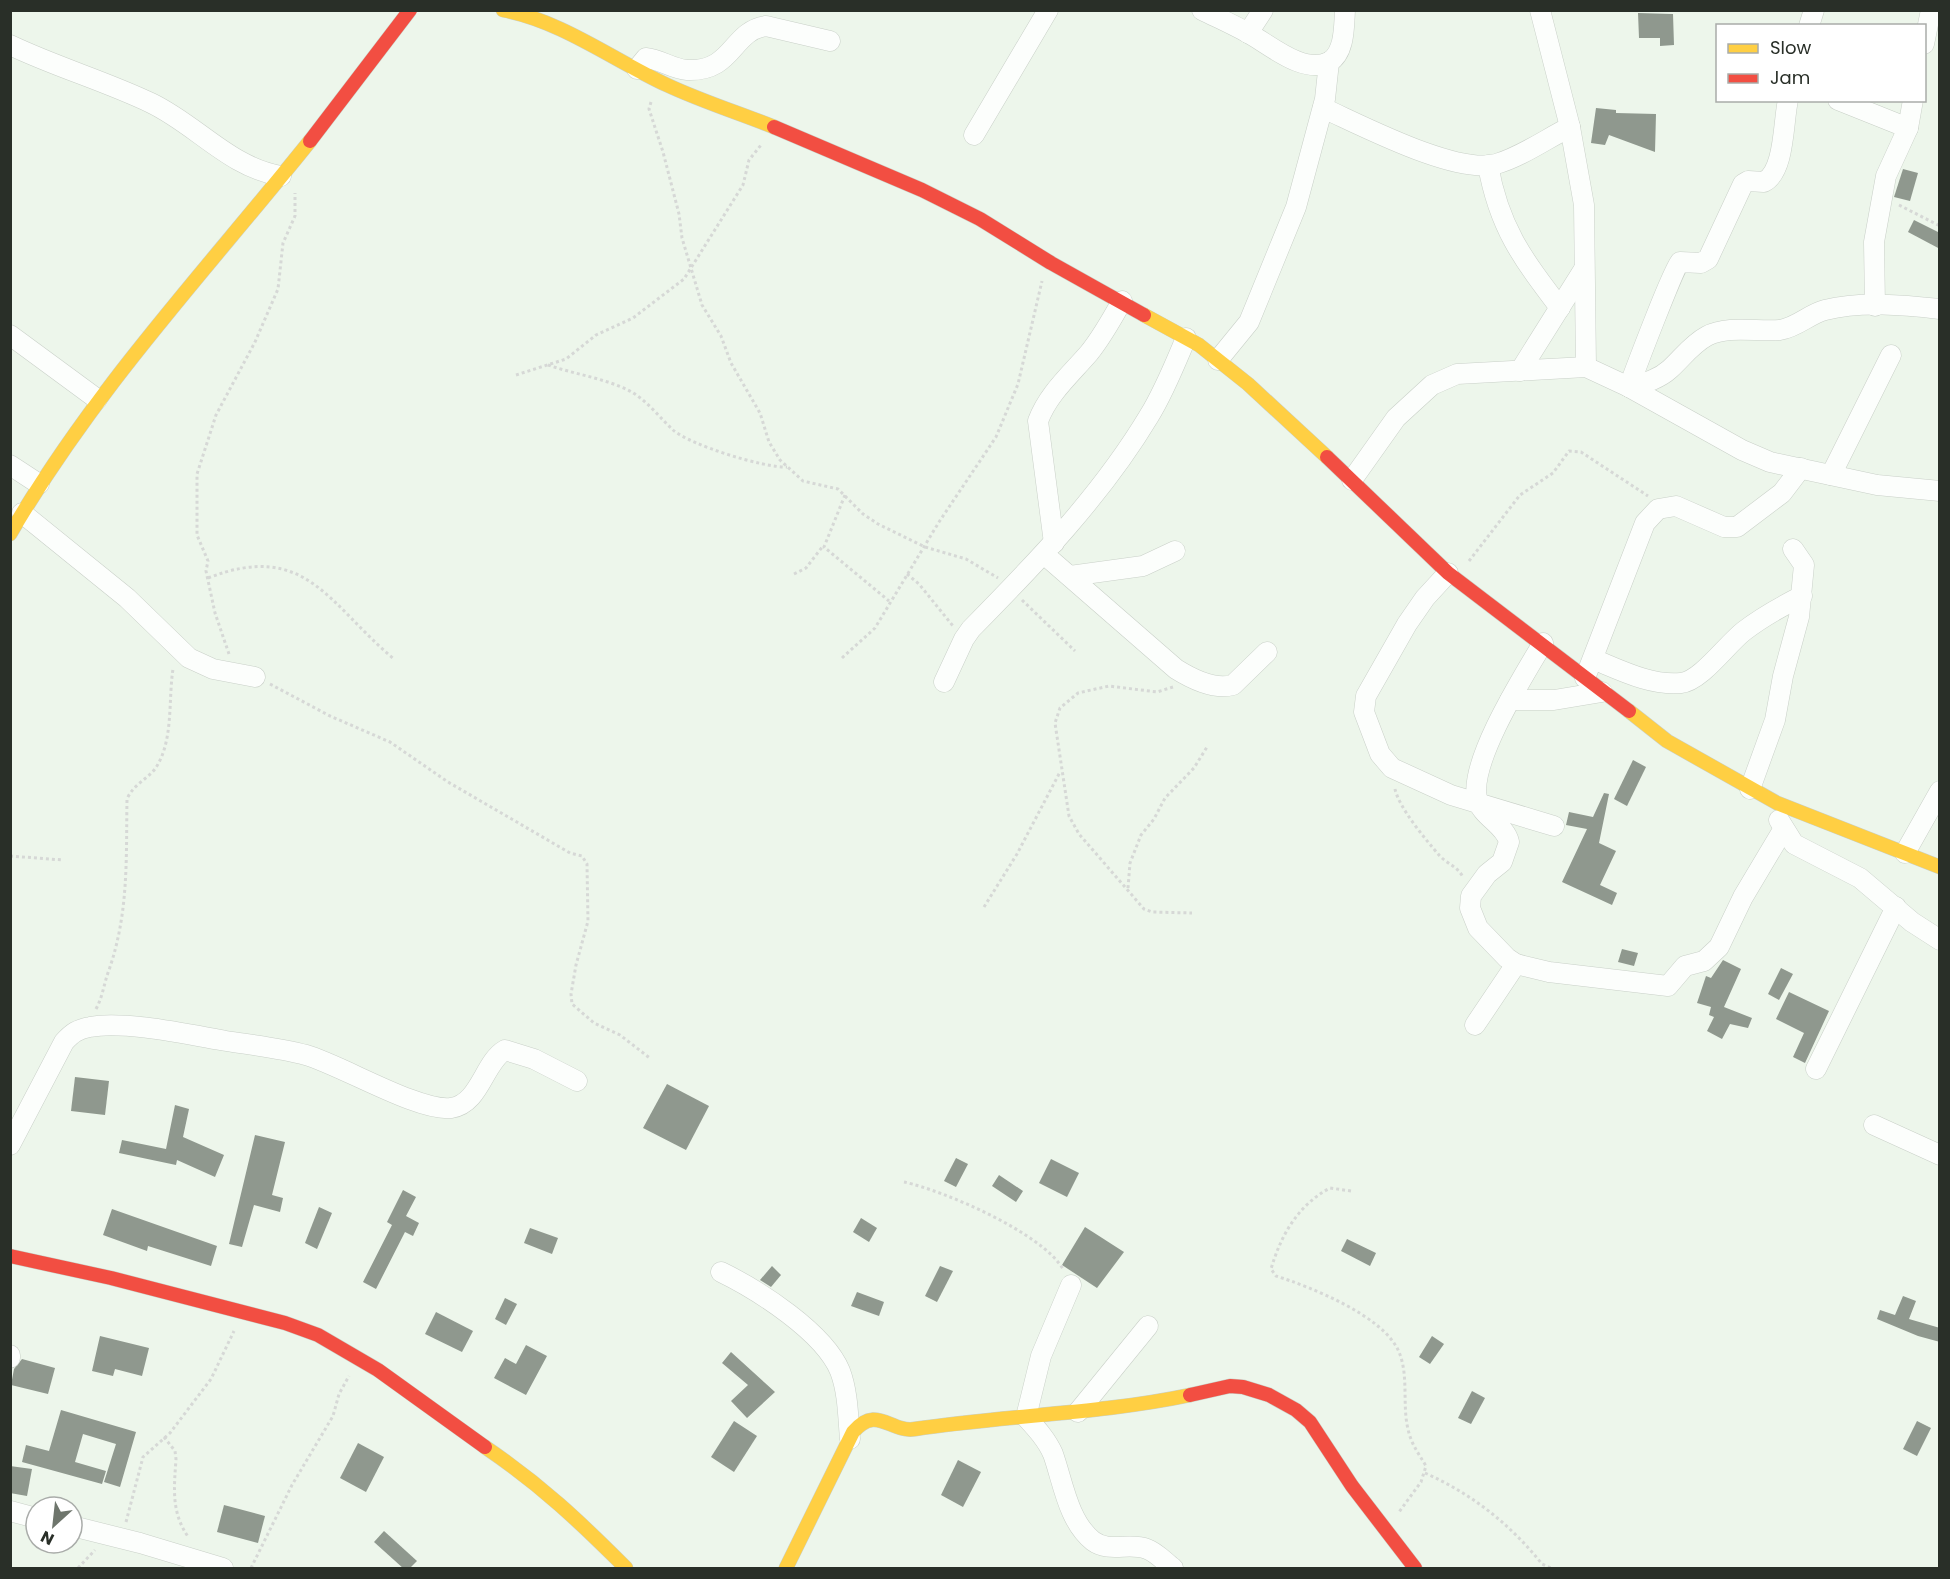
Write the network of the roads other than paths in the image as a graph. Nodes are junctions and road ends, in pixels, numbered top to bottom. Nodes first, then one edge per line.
1 (503, 10) edge
2 (1048, 10) edge
3 (1203, 10) edge
4 (1263, 10) edge
5 (1344, 10) edge
6 (1540, 10) edge
7 (1931, 10) edge
8 (411, 11) edge
9 (1248, 33) junction
10 (1926, 34) edge
11 (830, 40) dead end
12 (10, 45) edge
13 (1329, 62) junction
14 (637, 69) junction
15 (1793, 102) edge
16 (1843, 102) edge
17 (1913, 102) edge
18 (1323, 108) junction
19 (1570, 127) junction
20 (1908, 128) junction
21 (974, 135) dead end
22 (1488, 165) junction
23 (281, 176) junction
24 (1584, 269) junction
25 (1122, 301) junction
26 (1875, 306) junction
27 (1560, 308) junction
28 (1940, 309) edge
29 (10, 335) edge
30 (1186, 338) junction
31 (1891, 355) dead end
32 (1218, 360) junction
33 (1586, 367) junction
34 (1520, 371) junction
35 (1629, 387) junction
36 (97, 399) junction
37 (10, 465) edge
38 (1801, 468) junction
39 (1831, 475) junction
40 (1352, 480) junction
41 (39, 484) junction
42 (1940, 491) edge
43 (22, 513) junction
44 (10, 534) edge
45 (1049, 549) junction
46 (1793, 549) dead end
47 (1174, 551) dead end
48 (1070, 576) junction
49 (1452, 576) junction
50 (1802, 596) junction
51 (1543, 643) junction
52 (1267, 652) dead end
53 (1593, 658) junction
54 (248, 676) road end
55 (1586, 678) junction
56 (944, 682) dead end
57 (1602, 692) junction
58 (1510, 700) junction
59 (1750, 789) junction
60 (1940, 791) edge
61 (1478, 803) junction
62 (1777, 803) junction
63 (1554, 826) dead end
64 (1783, 830) junction
65 (1905, 854) junction
66 (1940, 867) edge
67 (1896, 907) junction
68 (1940, 940) edge
69 (1516, 964) junction
70 (1475, 1024) dead end
71 (1816, 1069) dead end
72 (576, 1081) dead end
73 (1874, 1125) dead end
74 (10, 1145) edge
75 (1940, 1155) edge
76 (10, 1256) edge
77 (721, 1272) dead end
78 (1071, 1285) road end
79 (1148, 1326) dead end
80 (1078, 1412) junction
81 (1026, 1417) junction
82 (850, 1439) junction
83 (84, 1529) edge
84 (223, 1569) edge
85 (626, 1569) edge
86 (786, 1569) edge
87 (1173, 1569) edge
88 (1415, 1569) edge

1 - 14 street
2 - 21 street
3 - 9 street
4 - 9 street
5 - 13 street
6 - 19 street
7 - 10 street
8 - 23 street
9 - 13 street
11 - 14 street
12 - 23 street
13 - 18 street
14 - 25 street
15 - 35 street
16 - 20 street
17 - 20 street
18 - 22 street
18 - 32 street
19 - 22 street
19 - 24 street
20 - 26 street
22 - 27 street
23 - 36 street
24 - 27 street
24 - 33 street
25 - 30 street
25 - 45 street
26 - 28 street
26 - 35 street
27 - 34 street
29 - 36 street
30 - 32 street
30 - 45 street
31 - 39 street
32 - 40 street
33 - 34 street
33 - 35 street
34 - 40 street
35 - 38 street
36 - 41 street
37 - 41 street
38 - 39 street
38 - 53 street
39 - 42 street
40 - 49 street
41 - 43 street
43 - 44 street
43 - 54 street
45 - 48 street
45 - 56 street
46 - 50 street
47 - 48 street
48 - 52 street
49 - 51 street
49 - 61 street
50 - 53 street
50 - 59 street
51 - 55 street
51 - 58 street
53 - 55 street
55 - 57 street
57 - 58 street
57 - 59 street
58 - 61 street
59 - 62 street
60 - 65 street
61 - 63 street
61 - 69 street
62 - 64 street
62 - 65 street
64 - 67 street
64 - 69 street
65 - 66 street
67 - 68 street
67 - 71 street
69 - 70 street
72 - 74 street
73 - 75 street
76 - 85 street
77 - 82 street
78 - 81 street
79 - 80 street
80 - 81 street
80 - 88 street
81 - 82 street
81 - 87 street
82 - 86 street
83 - 84 street

